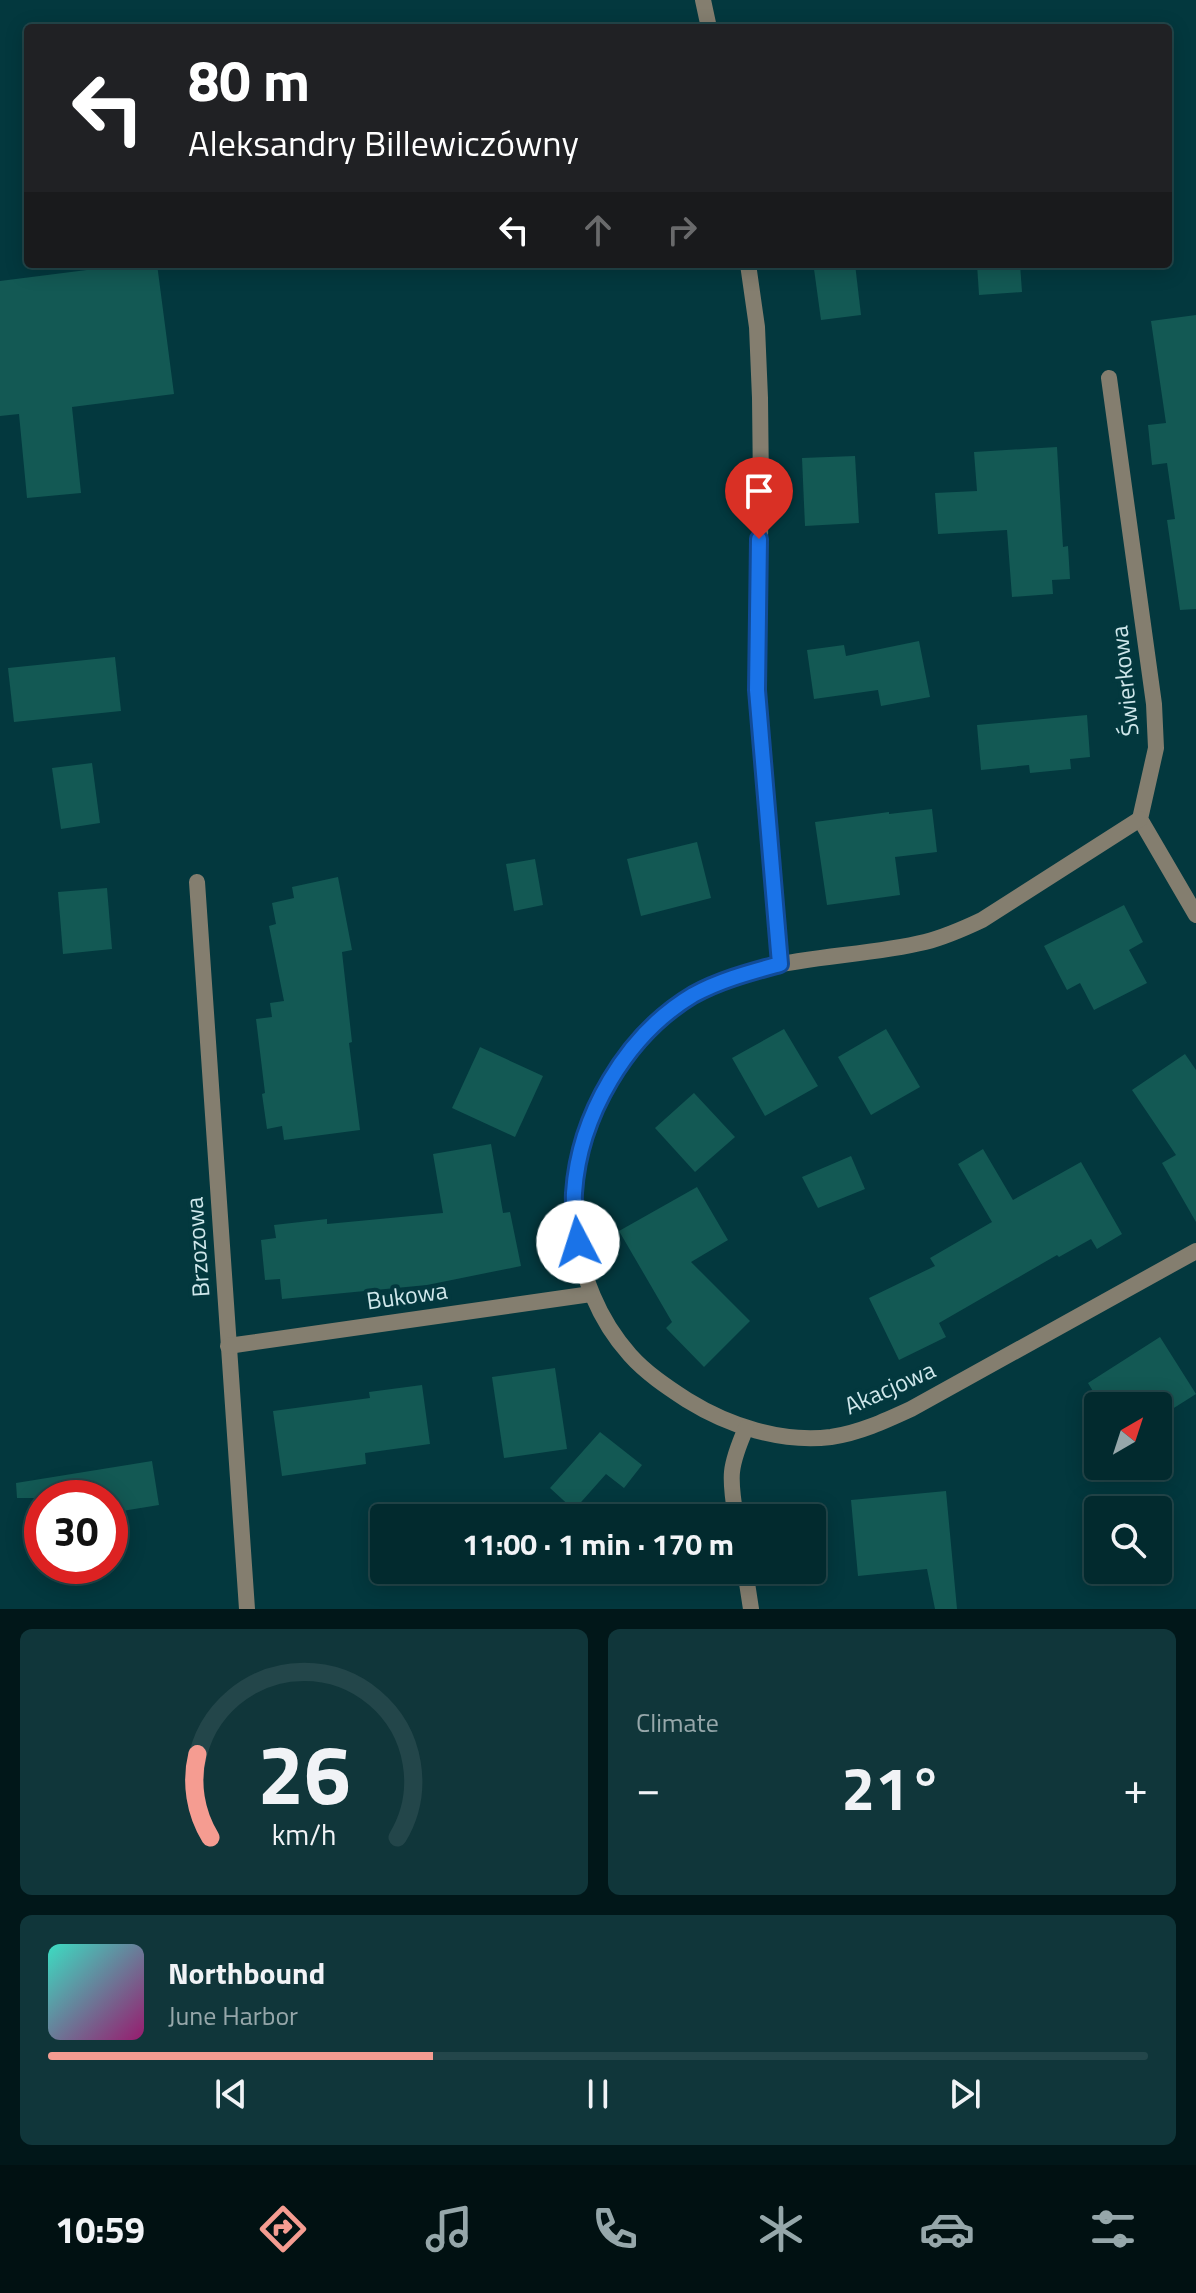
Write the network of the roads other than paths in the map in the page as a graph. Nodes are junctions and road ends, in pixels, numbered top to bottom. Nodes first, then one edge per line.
1 (703, 0) edge
2 (708, 24) edge
3 (749, 268) edge
4 (1109, 378) dead end
5 (1140, 819) junction
6 (197, 882) dead end
7 (1196, 915) edge
8 (780, 964) junction
9 (1196, 1251) edge
10 (591, 1294) junction
11 (228, 1346) junction
12 (746, 1428) junction
13 (733, 1504) edge
14 (747, 1584) edge
15 (247, 1609) edge
16 (751, 1609) edge

1 - 2 street
3 - 8 street
4 - 5 street, Świerkowa
5 - 7 street
5 - 8 street, Akacjowa
6 - 11 street, Brzozowa
8 - 10 street, Akacjowa
9 - 12 street, Akacjowa
10 - 11 street, Bukowa
10 - 12 street, Akacjowa
11 - 15 street, Brzozowa
12 - 13 street
14 - 16 street

